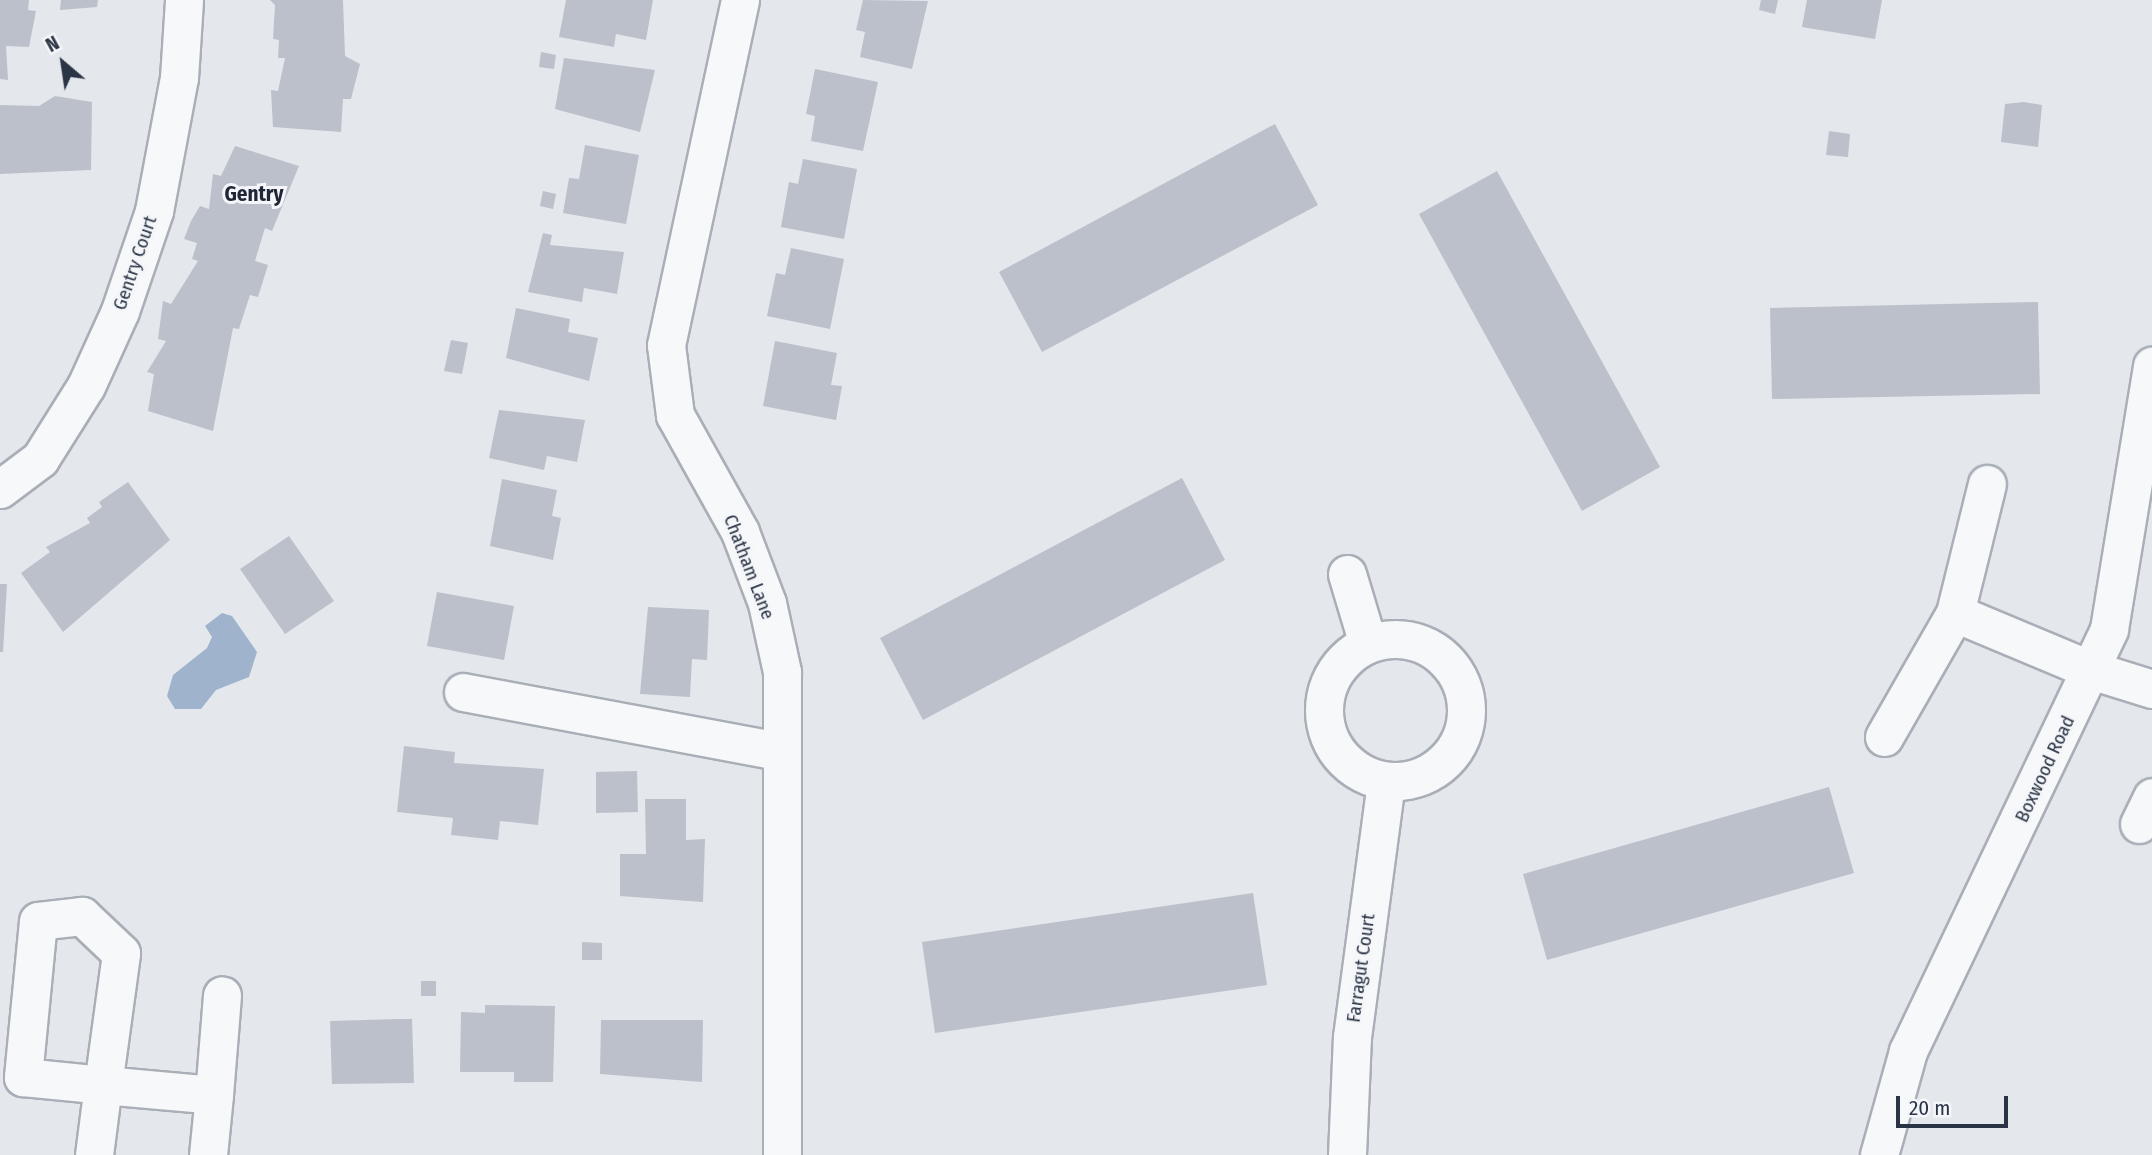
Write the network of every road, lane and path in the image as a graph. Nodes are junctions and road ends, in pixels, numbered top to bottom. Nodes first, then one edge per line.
1 (184, 0) edge
2 (740, 0) edge
3 (2152, 365) edge
4 (1987, 484) dead end
5 (0, 489) edge
6 (1348, 574) dead end
7 (1955, 613) junction
8 (1368, 644) junction
9 (2091, 670) junction
10 (2152, 689) edge
11 (463, 692) dead end
12 (1884, 737) dead end
13 (778, 751) junction
14 (1386, 781) junction
15 (222, 995) dead end
16 (103, 1086) junction
17 (214, 1095) junction
18 (94, 1155) edge
19 (208, 1155) edge
20 (782, 1155) edge
21 (1347, 1155) edge
22 (1879, 1155) edge

1 - 5 street, Gentry Court
2 - 13 street, Chatham Lane
3 - 9 street, Boxwood Road
4 - 7 street
6 - 8 street
7 - 9 street
7 - 12 street
8 - 14 street
8 - 14 street
9 - 10 street
9 - 22 street, Boxwood Road
11 - 13 street
13 - 20 street, Chatham Lane
14 - 21 street, Farragut Court
15 - 17 street
16 - 16 street
16 - 17 street
16 - 18 street
17 - 19 street

